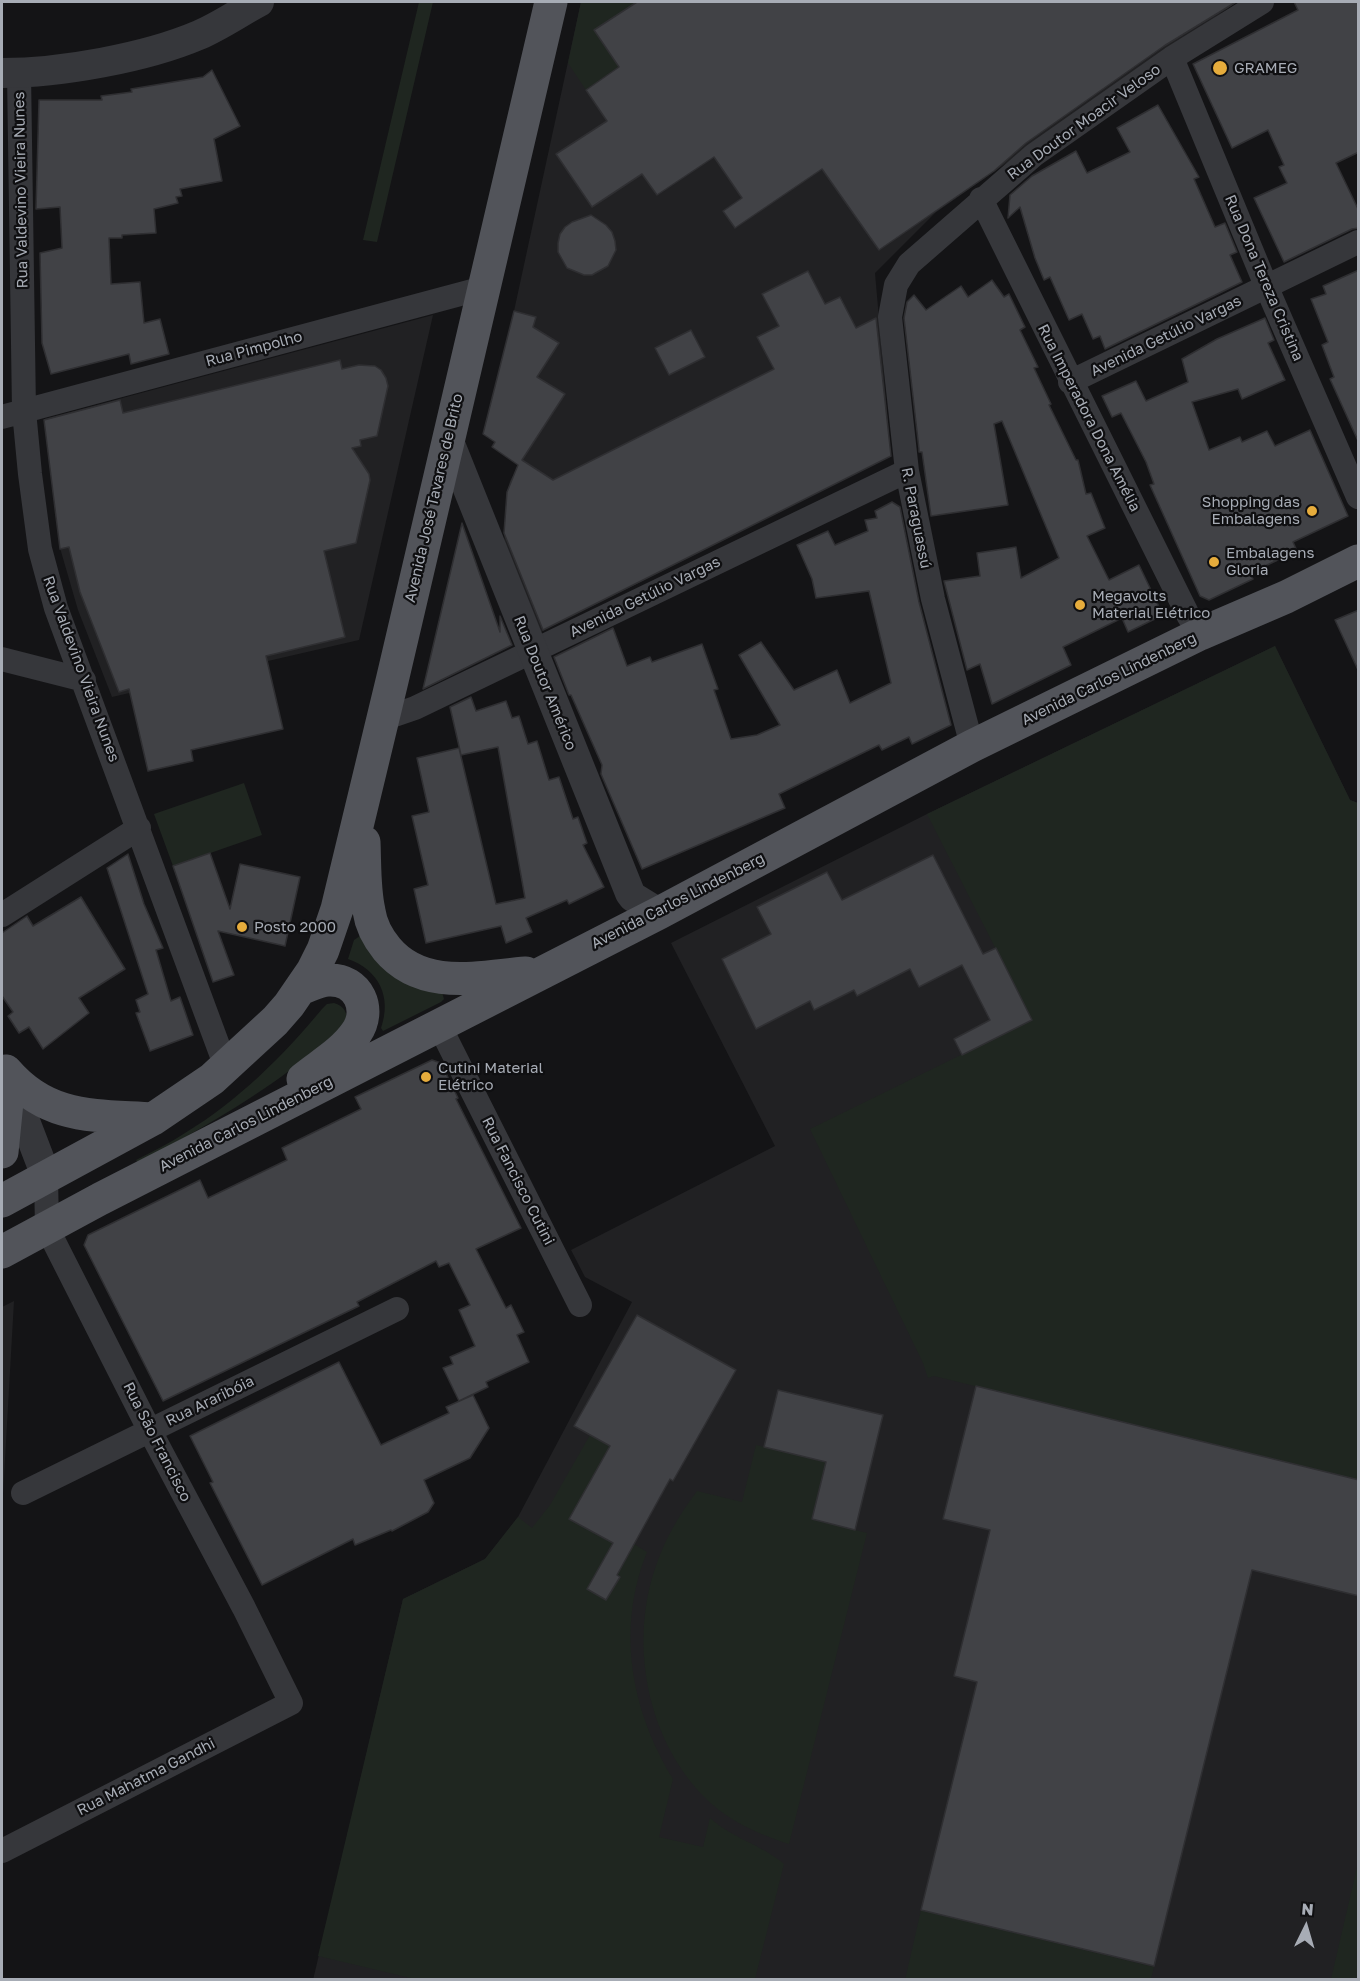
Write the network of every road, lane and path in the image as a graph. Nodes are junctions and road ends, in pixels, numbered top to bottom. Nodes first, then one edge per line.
1 (259, 2) edge
2 (551, 2) edge
3 (1263, 2) edge
4 (1172, 58) junction
5 (10, 73) edge
6 (981, 200) junction
7 (1359, 242) edge
8 (896, 285) joint
9 (483, 288) junction
10 (1267, 288) junction
11 (1070, 382) junction
12 (13, 414) edge
13 (448, 439) junction
14 (907, 471) junction
15 (1359, 497) edge
16 (1359, 561) edge
17 (1200, 634) junction
18 (533, 651) junction
19 (2, 659) edge
20 (84, 680) junction
21 (382, 719) junction
22 (972, 746) junction
23 (362, 804) junction
24 (139, 828) junction
25 (659, 913) junction
26 (2, 915) edge
27 (543, 971) junction
28 (302, 988) junction
29 (439, 1025) junction
30 (4, 1066) edge
31 (226, 1067) junction
32 (153, 1119) junction
33 (248, 1124) junction
34 (2, 1152) edge
35 (46, 1176) junction
36 (100, 1199) junction
37 (2, 1201) edge
38 (47, 1228) junction
39 (2, 1252) edge
40 (580, 1305) dead end
41 (397, 1309) dead end
42 (150, 1431) junction
43 (23, 1493) dead end
44 (291, 1703) joint
45 (2, 1851) edge

1 - 5 street
2 - 9 main road, Avenida José Tavares de Brito
3 - 4 street, Rua Doutor Moacir Veloso
4 - 6 street, Rua Doutor Moacir Veloso
4 - 10 street, Rua Dona Tereza Cristina
5 - 12 street, Rua Valdevino Vieira Nunes
6 - 8 street, Rua Doutor Moacir Veloso
6 - 11 street, Rua Imperadora Dona Amélia
7 - 10 street, Avenida Getúlio Vargas
8 - 14 street, R. Paraguassú
9 - 12 street, Rua Pimpolho
9 - 13 main road, Avenida José Tavares de Brito
10 - 11 street, Avenida Getúlio Vargas
10 - 15 street, Rua Dona Tereza Cristina
11 - 17 street, Rua Imperadora Dona Amélia
12 - 20 street, Rua Valdevino Vieira Nunes
13 - 18 street, Rua Doutor Américo
13 - 21 main road, Avenida José Tavares de Brito
14 - 18 street, Avenida Getúlio Vargas
14 - 22 street, R. Paraguassú
16 - 17 main road, Avenida Carlos Lindenberg
17 - 22 main road, Avenida Carlos Lindenberg
18 - 21 street, Avenida Getúlio Vargas
18 - 25 street, Rua Doutor Américo
19 - 20 street
20 - 24 street, Rua Valdevino Vieira Nunes
21 - 23 main road, Avenida José Tavares de Brito
22 - 25 main road, Avenida Carlos Lindenberg
23 - 27 main road
23 - 28 main road, Avenida José Tavares de Brito
24 - 26 street
24 - 31 street, Rua Valdevino Vieira Nunes
25 - 27 main road, Avenida Carlos Lindenberg
27 - 29 main road, Avenida Carlos Lindenberg
28 - 31 main road
28 - 33 main road
29 - 33 main road, Avenida Carlos Lindenberg
29 - 40 street, Rua Fancisco Cutini
30 - 32 main road
30 - 34 main road
30 - 35 street
31 - 32 main road
32 - 35 main road
33 - 36 main road, Avenida Carlos Lindenberg
35 - 36 main road
35 - 37 main road
35 - 38 street, Rua São Francisco
36 - 38 main road, Avenida Carlos Lindenberg
38 - 39 main road, Avenida Carlos Lindenberg
38 - 42 street, Rua São Francisco
41 - 42 street, Rua Araribóia
42 - 43 street, Rua Araribóia
42 - 44 street, Rua São Francisco
44 - 45 street, Rua Mahatma Gandhi

